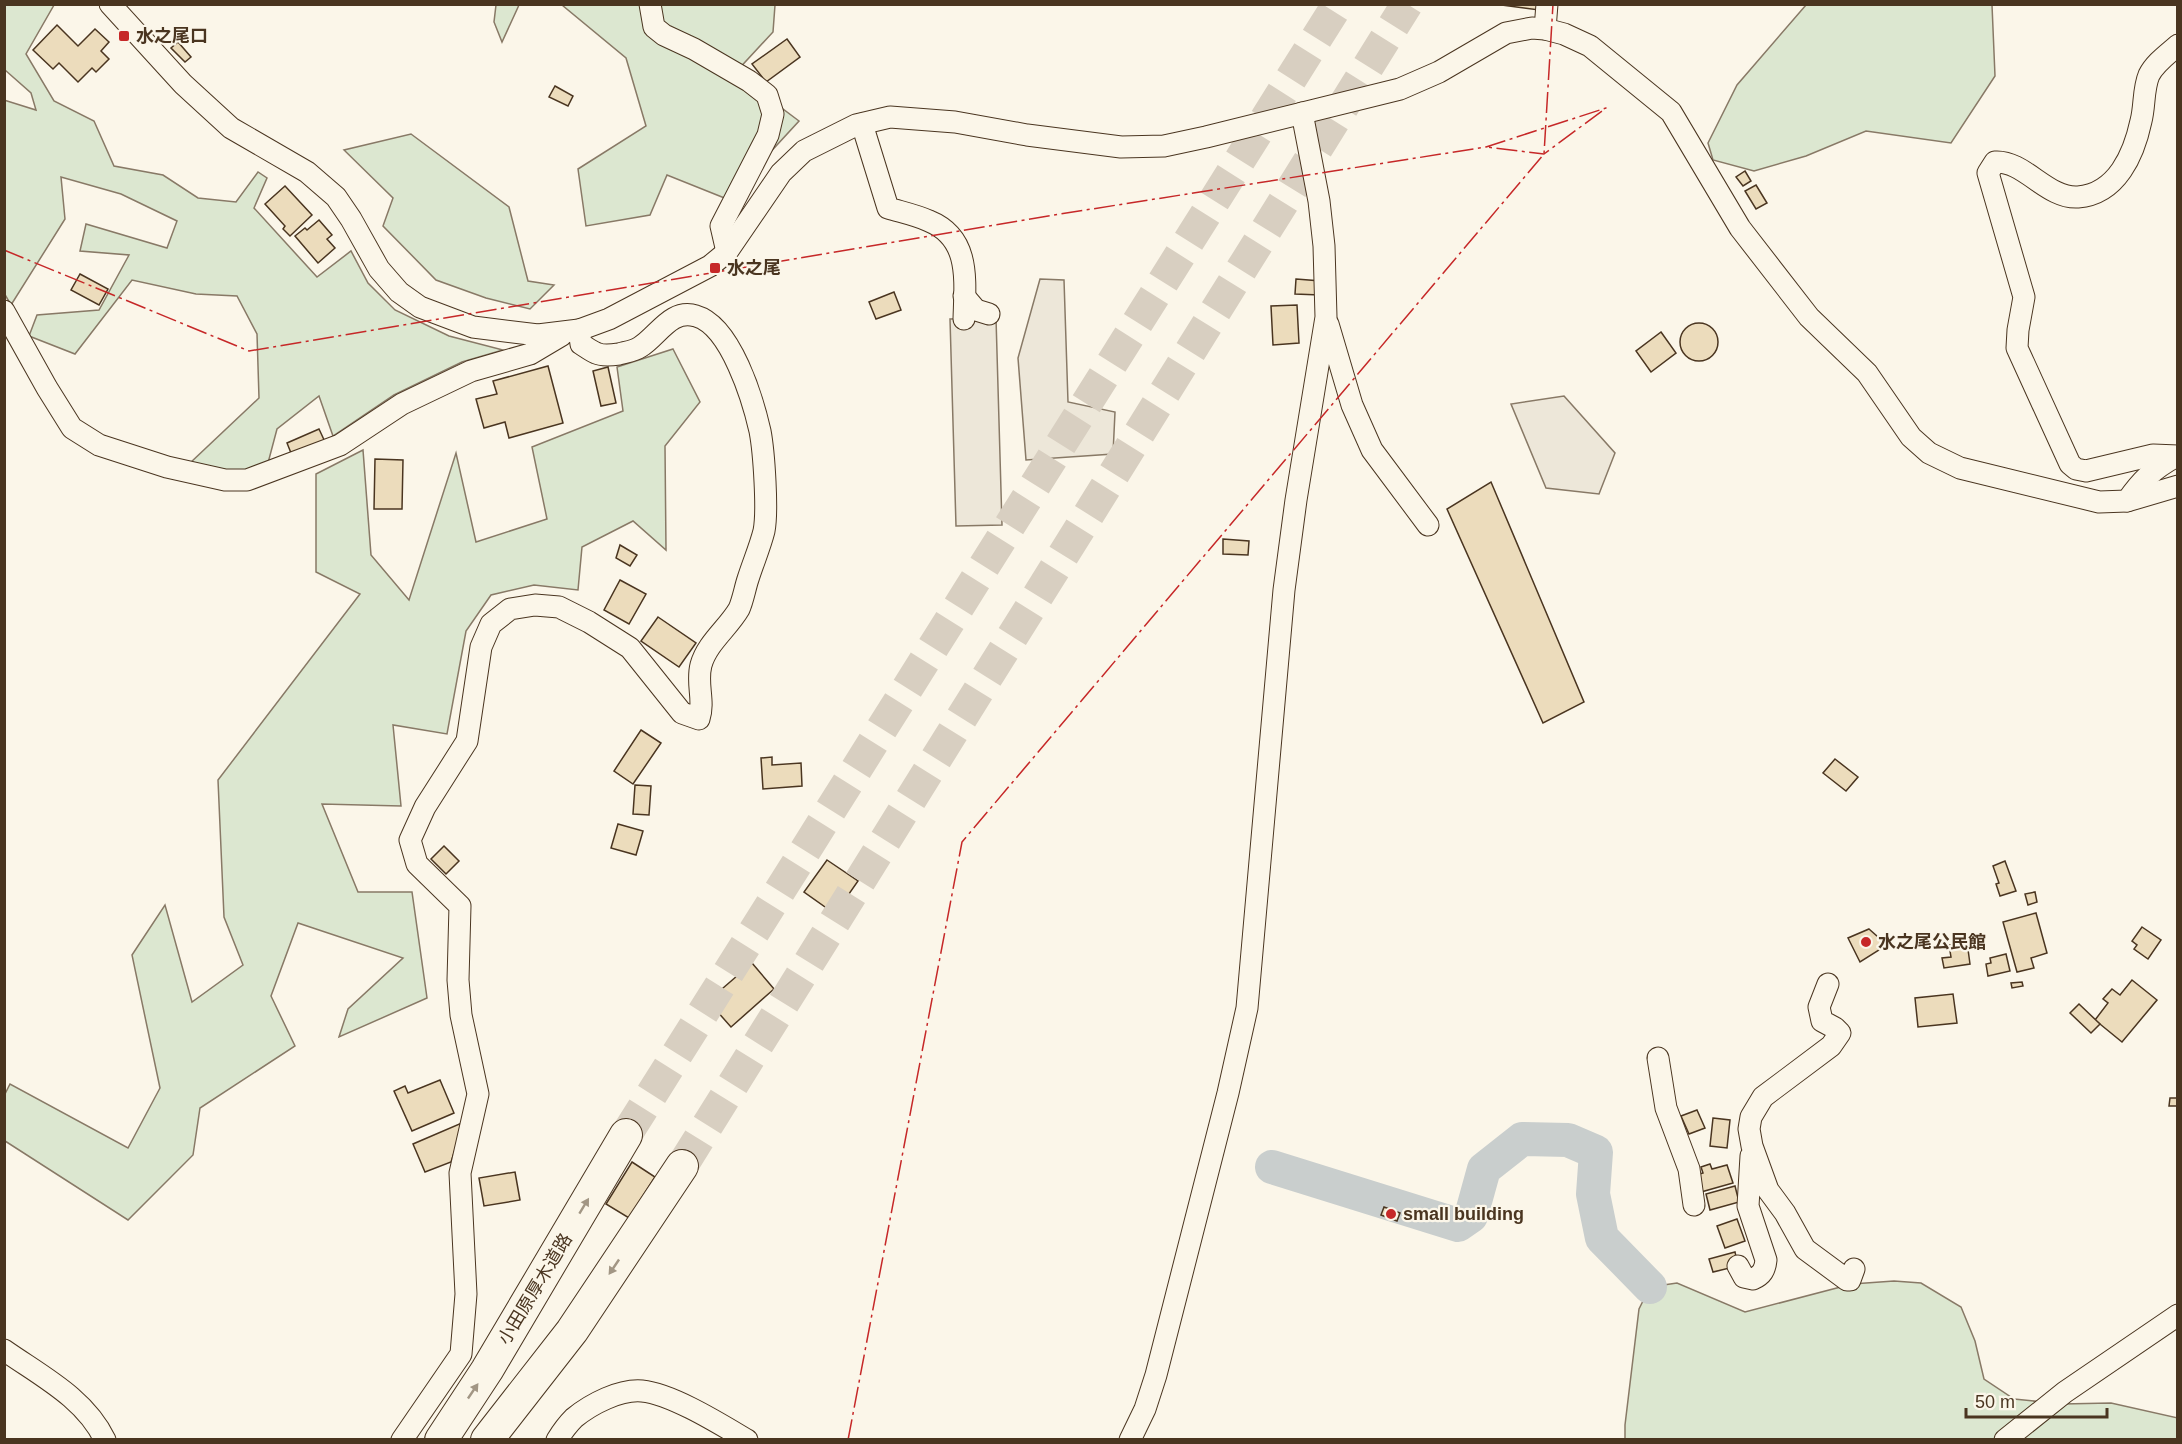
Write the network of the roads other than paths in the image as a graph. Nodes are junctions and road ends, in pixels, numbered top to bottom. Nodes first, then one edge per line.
1 (110, 4) edge
2 (650, 4) edge
3 (1546, 4) edge
4 (1545, 29) junction
5 (2178, 45) edge
6 (1302, 113) junction
7 (862, 124) junction
8 (727, 252) junction
9 (964, 296) junction
10 (4, 311) edge
11 (989, 314) dead end
12 (1326, 317) junction
13 (964, 319) dead end
14 (573, 331) junction
15 (2176, 456) edge
16 (2178, 486) edge
17 (2127, 501) junction
18 (1428, 525) dead end
19 (1828, 984) dead end
20 (1658, 1058) dead end
21 (626, 1135) tunnel mouth
22 (1752, 1146) junction
23 (1705, 1154) dead end
24 (682, 1166) tunnel mouth
25 (1689, 1168) junction
26 (1694, 1205) dead end
27 (1738, 1266) dead end
28 (1854, 1269) dead end
29 (2178, 1316) edge
30 (4, 1350) edge
31 (105, 1440) edge
32 (402, 1440) edge
33 (441, 1440) edge
34 (487, 1440) edge
35 (556, 1440) edge
36 (747, 1440) edge
37 (1130, 1440) edge
38 (2005, 1440) edge

1 - 14 street
2 - 8 street
3 - 4 street
4 - 6 street
4 - 17 street
5 - 15 street
6 - 7 street
6 - 12 street
7 - 8 street
7 - 9 street
8 - 14 street
9 - 11 street
9 - 13 street
10 - 14 street
12 - 18 street
12 - 37 street
14 - 32 street
15 - 17 street
16 - 17 street
19 - 22 street
20 - 25 street
33 -> 21 highway, 小田原厚木道路
22 - 27 street
22 - 28 street
23 - 25 street
24 -> 34 highway
25 - 26 street
29 - 38 street
30 - 31 street
35 - 36 street

